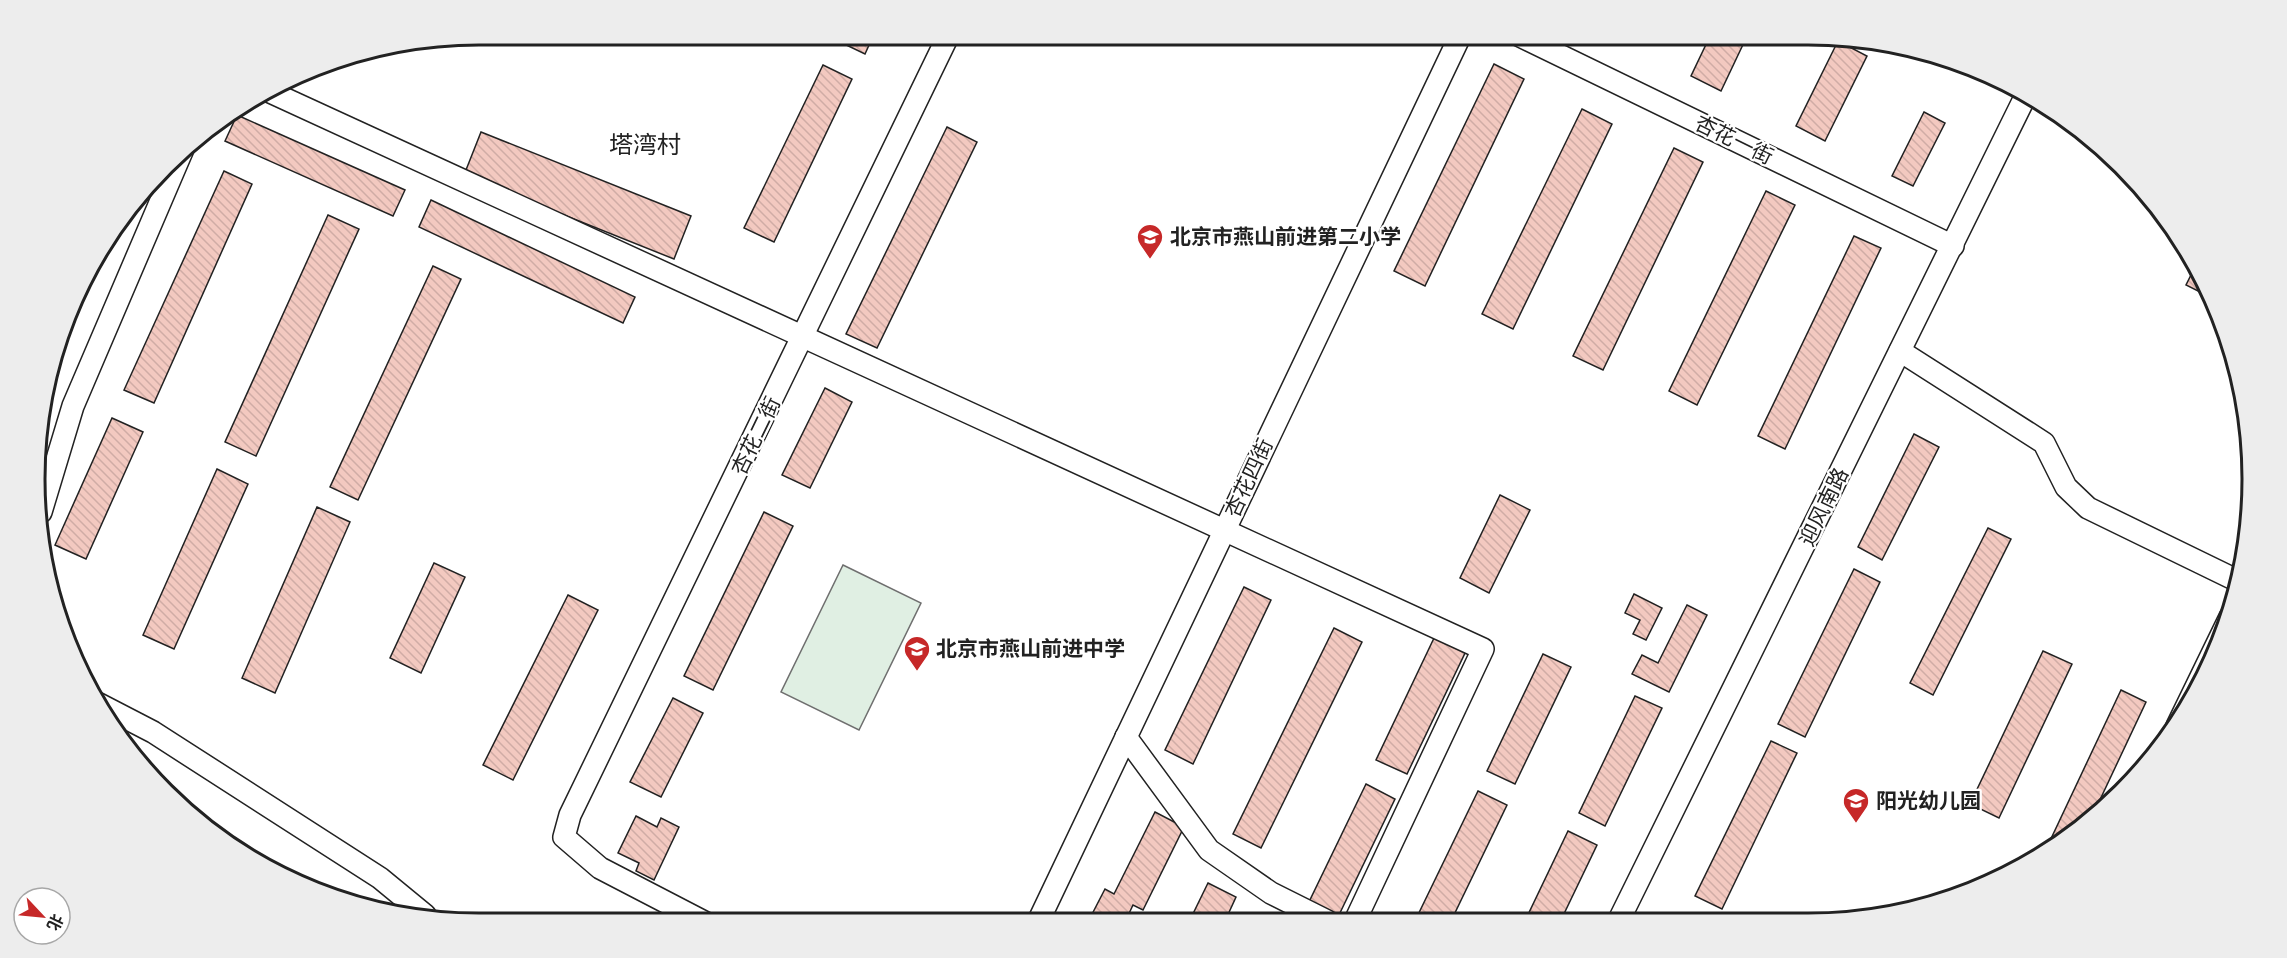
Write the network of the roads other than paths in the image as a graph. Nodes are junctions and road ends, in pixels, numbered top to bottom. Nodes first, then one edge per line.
1 (945, 45) edge
2 (1456, 45) edge
3 (1539, 45) edge
4 (277, 95) edge
5 (2023, 102) edge
6 (174, 170) edge
7 (1953, 246) junction
8 (804, 336) junction
9 (1900, 351) junction
10 (46, 497) edge
11 (1225, 530) junction
12 (2231, 577) edge
13 (112, 711) edge
14 (1126, 737) junction
15 (417, 908) edge
16 (687, 913) edge
17 (1042, 913) edge
18 (1311, 913) edge
19 (1359, 913) edge
20 (1622, 913) edge

1 - 8 street, 杏花二街
2 - 11 street, 杏花四街
3 - 7 street, 杏花一街
4 - 8 street
5 - 7 street, 迎风南路
6 - 10 street
7 - 9 street, 迎风南路
8 - 11 street
8 - 16 street, 杏花二街
9 - 12 street
9 - 20 street, 迎风南路
11 - 14 street, 杏花四街
11 - 19 street
13 - 15 street
14 - 17 street, 杏花四街
14 - 18 street

